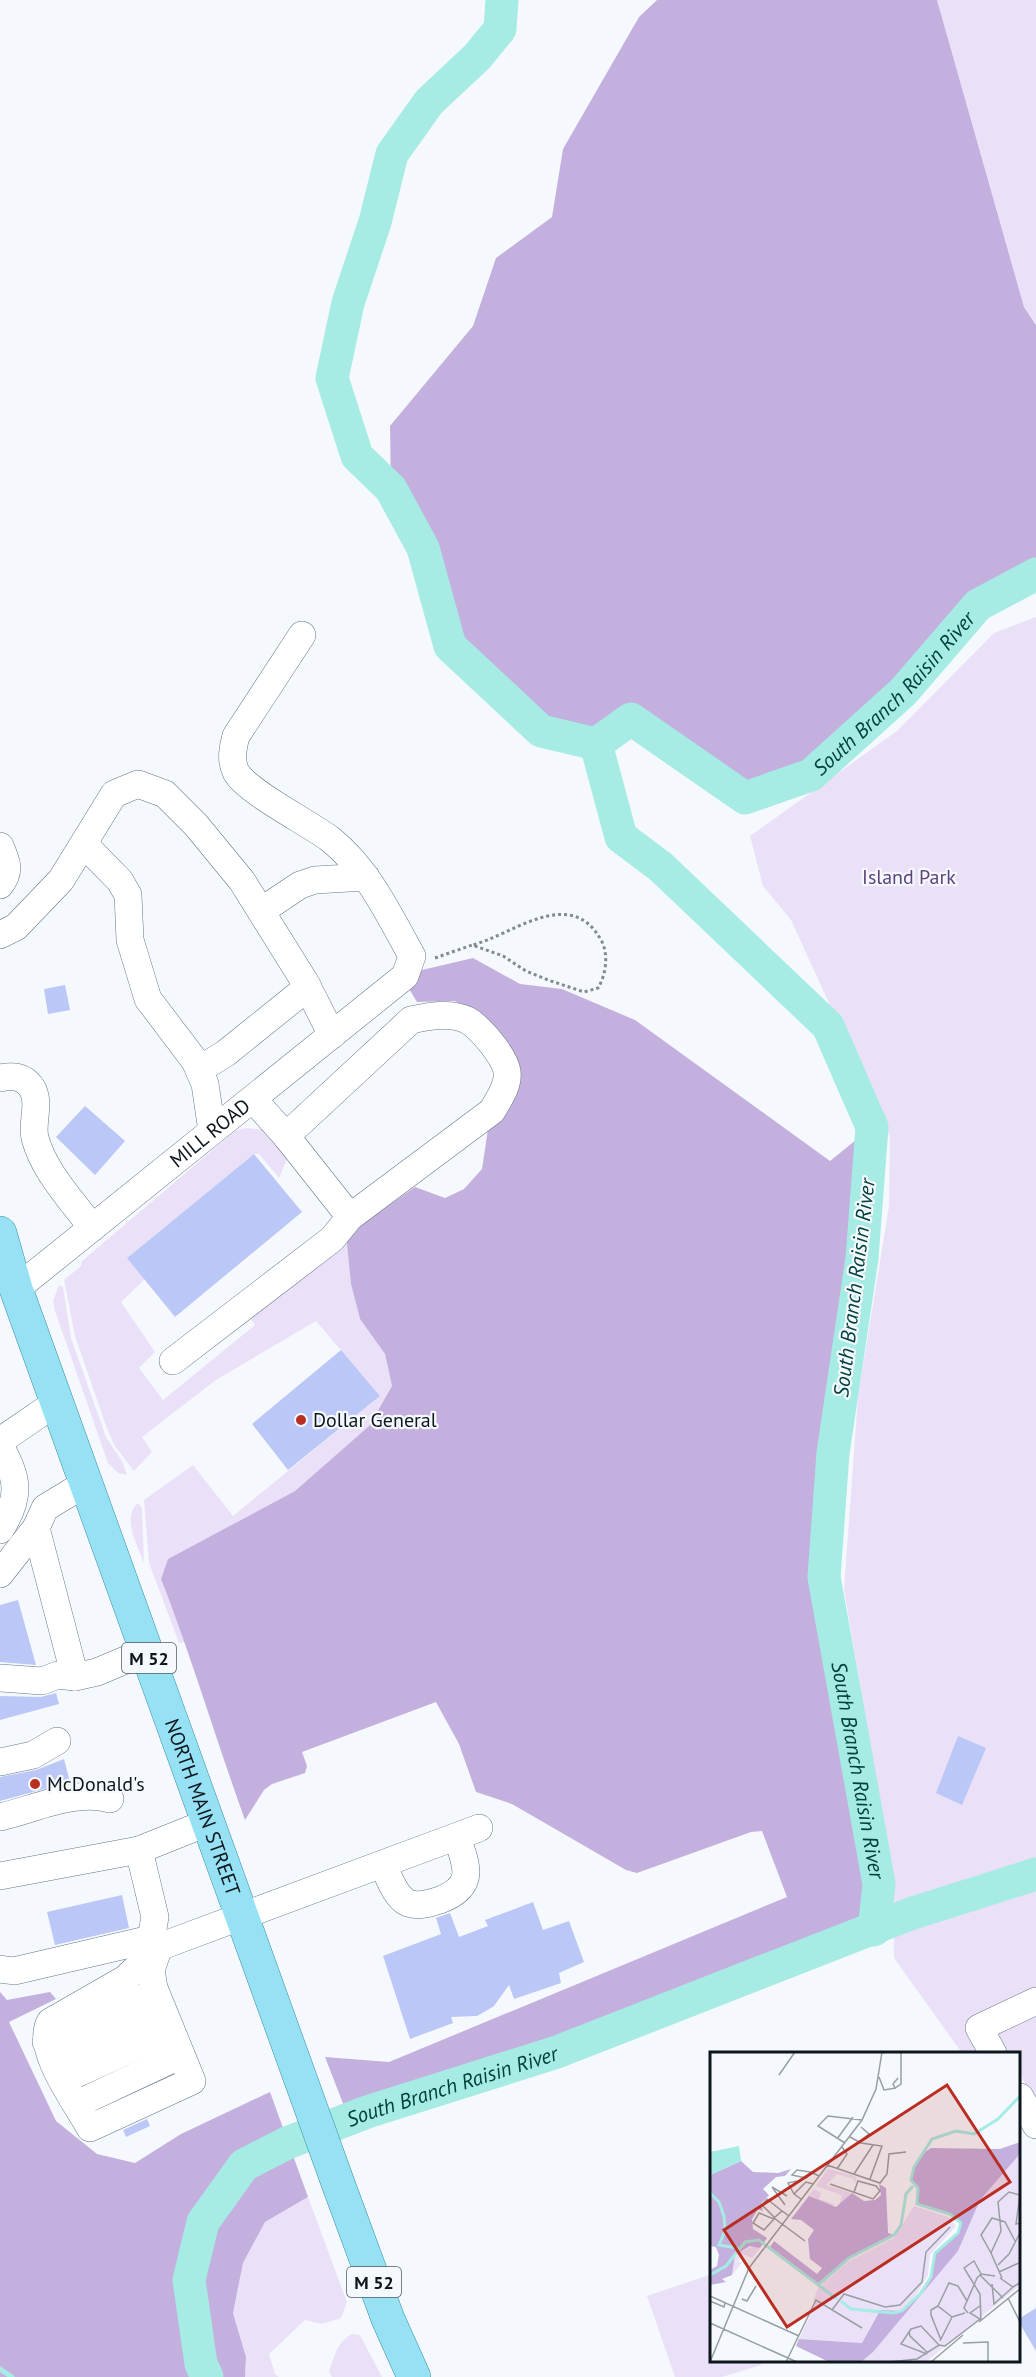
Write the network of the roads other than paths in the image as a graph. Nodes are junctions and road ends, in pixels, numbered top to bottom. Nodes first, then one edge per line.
1 (302, 635) dead end
2 (84, 844) junction
3 (0, 846) edge
4 (366, 877) junction
5 (0, 885) edge
6 (261, 911) junction
7 (0, 935) edge
8 (308, 987) junction
9 (332, 1035) junction
10 (199, 1070) junction
11 (0, 1078) edge
12 (253, 1099) junction
13 (212, 1131) junction
14 (286, 1136) junction
15 (350, 1217) junction
16 (92, 1228) junction
17 (0, 1233) edge
18 (16, 1289) junction
19 (174, 1360) dead end
20 (57, 1402) junction
21 (0, 1441) edge
22 (0, 1446) edge
23 (86, 1483) junction
24 (36, 1528) junction
25 (0, 1530) edge
26 (0, 1574) edge
27 (147, 1651) junction
28 (75, 1677) junction
29 (0, 1678) edge
30 (57, 1741) dead end
31 (0, 1762) edge
32 (110, 1799) dead end
33 (0, 1817) edge
34 (209, 1822) junction
35 (140, 1850) junction
36 (383, 1864) junction
37 (0, 1876) edge
38 (243, 1917) junction
39 (155, 1943) junction
40 (0, 1969) edge
41 (1036, 2001) edge
42 (168, 2022) junction
43 (992, 2052) edge
44 (54, 2062) junction
45 (1021, 2099) edge
46 (1036, 2125) edge
47 (414, 2377) edge

1 - 4 street
2 - 6 street
2 - 7 street
2 - 10 street
3 - 5 street
4 - 6 street
4 - 9 street, MILL ROAD
6 - 8 street
8 - 9 street
8 - 10 street
9 - 12 street, MILL ROAD
10 - 13 street
11 - 16 street
12 - 13 street, MILL ROAD
12 - 14 street
13 - 16 street, MILL ROAD
14 - 15 street
14 - 15 street
15 - 19 street
16 - 18 street, MILL ROAD
17 - 18 main road, NORTH MAIN STREET / M 52
18 - 20 main road, NORTH MAIN STREET / M 52
20 - 21 street
20 - 23 main road, NORTH MAIN STREET / M 52
22 - 25 street
23 - 24 street
23 - 27 main road, NORTH MAIN STREET / M 52
24 - 26 street
24 - 28 street
27 - 28 street
27 - 34 main road, NORTH MAIN STREET / M 52
28 - 29 street
30 - 31 street
32 - 33 street
34 - 35 street
34 - 38 main road, NORTH MAIN STREET / M 52
35 - 37 street
35 - 39 street
36 - 36 street
36 - 38 street
38 - 39 street
38 - 47 main road, NORTH MAIN STREET / M 52
39 - 40 street
39 - 42 street
39 - 44 street
41 - 43 street
42 - 44 street
42 - 44 street
42 - 44 street
45 - 46 street

